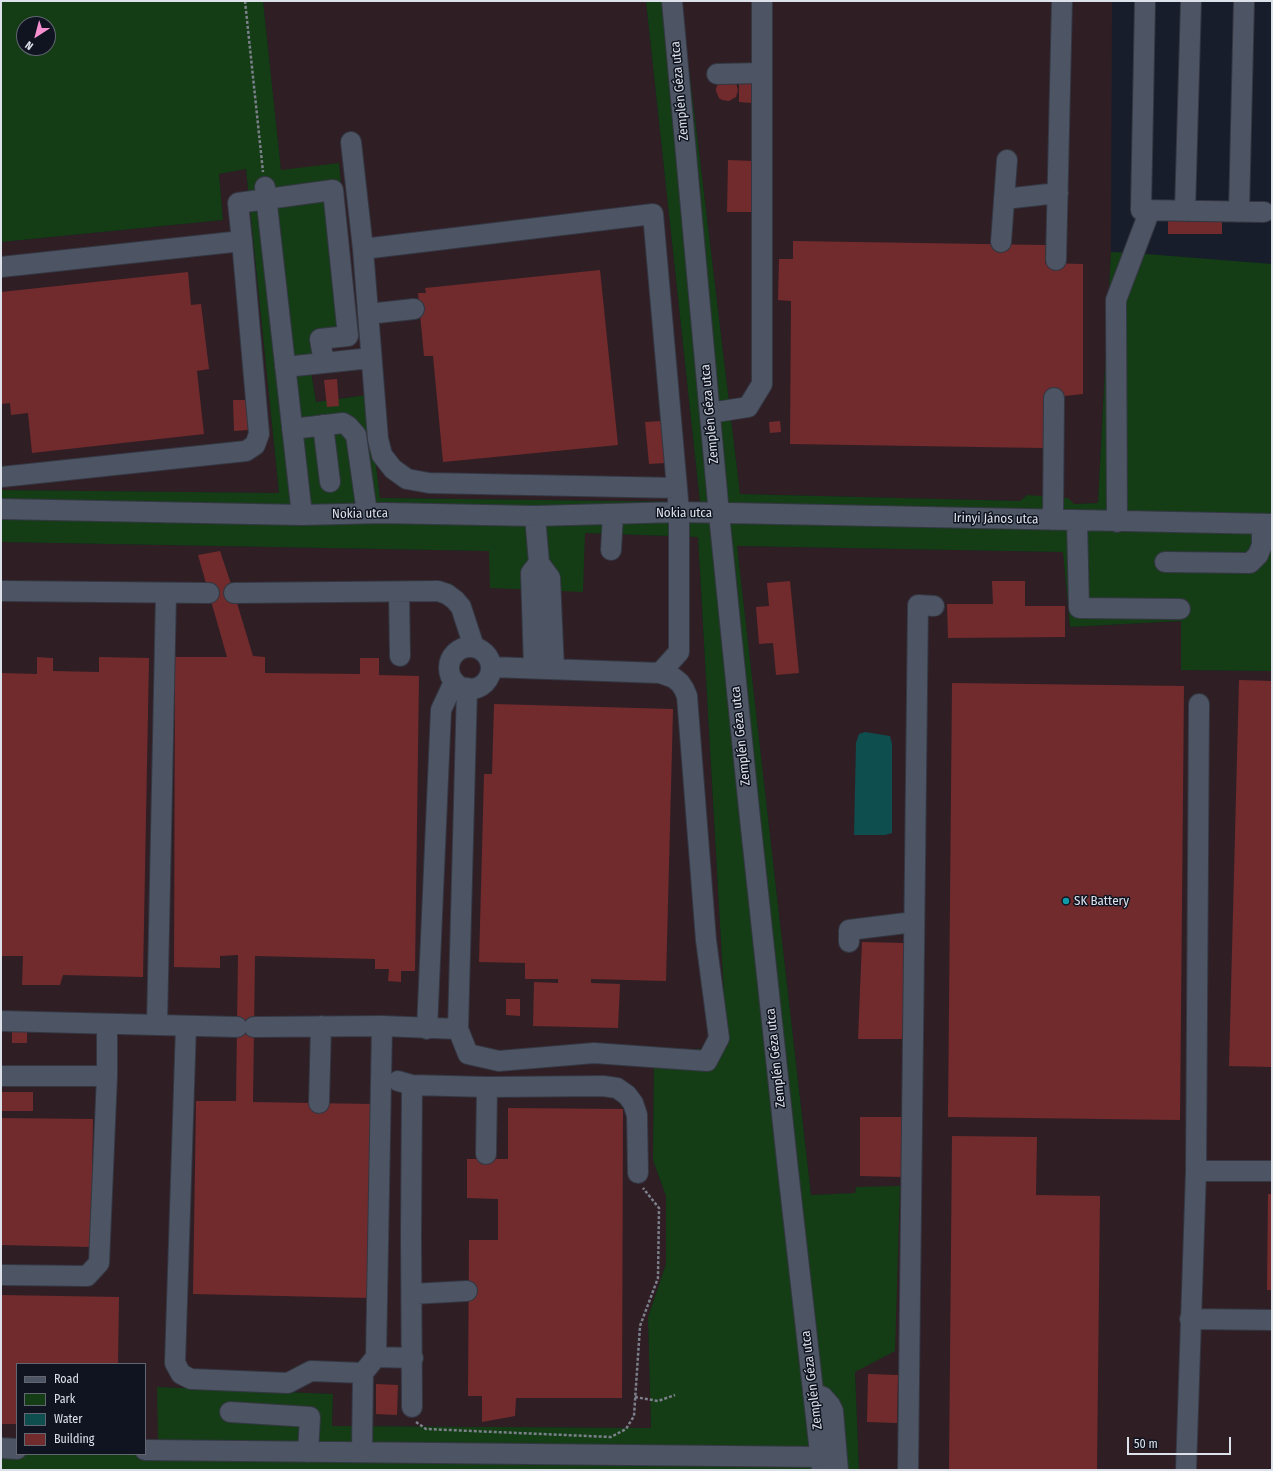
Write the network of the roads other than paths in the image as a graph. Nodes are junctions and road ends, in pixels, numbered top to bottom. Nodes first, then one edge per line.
1 (672, 1) edge
2 (762, 1) edge
3 (1062, 1) edge
4 (1145, 1) edge
5 (1191, 1) edge
6 (1244, 1) edge
7 (762, 73) junction
8 (717, 74) dead end
9 (351, 142) dead end
10 (1007, 160) dead end
11 (266, 193) junction
12 (1058, 193) junction
13 (1004, 199) junction
14 (1150, 210) junction
15 (1184, 211) junction
16 (1239, 212) junction
17 (1264, 212) dead end
18 (242, 241) junction
19 (1001, 242) dead end
20 (363, 249) junction
21 (1056, 260) dead end
22 (1, 267) edge
23 (414, 309) dead end
24 (368, 314) junction
25 (371, 358) junction
26 (324, 363) junction
27 (285, 367) junction
28 (1054, 398) dead end
29 (710, 413) junction
30 (323, 425) junction
31 (292, 429) junction
32 (1, 477) edge
33 (330, 482) dead end
34 (677, 488) junction
35 (1, 509) edge
36 (679, 512) junction
37 (367, 513) junction
38 (613, 514) junction
39 (719, 514) junction
40 (302, 515) junction
41 (535, 516) junction
42 (1053, 520) junction
43 (1077, 521) junction
44 (1117, 522) junction
45 (1267, 524) edge
46 (611, 550) dead end
47 (1165, 562) dead end
48 (538, 563) junction
49 (1, 591) edge
50 (399, 592) junction
51 (209, 593) dead end
52 (234, 593) dead end
53 (166, 594) junction
54 (934, 606) dead end
55 (1180, 609) dead end
56 (474, 647) junction
57 (400, 656) dead end
58 (491, 667) junction
59 (534, 668) junction
60 (554, 669) junction
61 (660, 673) junction
62 (461, 685) junction
63 (1199, 704) dead end
64 (437, 813) junction
65 (464, 813) junction
66 (914, 922) junction
67 (849, 942) dead end
68 (1, 1021) edge
69 (107, 1025) junction
70 (157, 1026) junction
71 (186, 1026) junction
72 (320, 1026) junction
73 (382, 1026) junction
74 (427, 1029) junction
75 (458, 1029) junction
76 (1, 1076) edge
77 (107, 1076) junction
78 (487, 1087) junction
79 (319, 1103) dead end
80 (486, 1154) dead end
81 (1196, 1171) junction
82 (1272, 1171) edge
83 (638, 1173) road end
84 (1, 1275) edge
85 (467, 1291) dead end
86 (412, 1294) junction
87 (1190, 1320) junction
88 (1272, 1320) edge
89 (376, 1357) junction
90 (413, 1358) junction
91 (363, 1373) junction
92 (813, 1393) junction
93 (412, 1407) road end
94 (230, 1412) dead end
95 (1, 1448) edge
96 (16, 1448) edge
97 (146, 1450) edge
98 (308, 1452) junction
99 (362, 1452) junction
100 (822, 1464) edge
101 (838, 1470) edge
102 (908, 1470) edge
103 (1186, 1470) edge

1 - 29 street, Zemplén Géza utca
2 - 7 street
3 - 12 street
4 - 14 street
5 - 15 street
6 - 16 street
7 - 8 street
7 - 29 street
9 - 20 street
10 - 13 street
11 - 18 street
11 - 26 street
11 - 27 street
12 - 13 street
12 - 21 street
13 - 19 street
14 - 15 street
14 - 44 street
15 - 16 street
16 - 17 street
18 - 22 street
18 - 32 street
20 - 24 street
20 - 34 street
23 - 24 street
24 - 25 street
25 - 26 street
25 - 34 street
26 - 27 street
27 - 31 street
28 - 42 street
29 - 39 street, Zemplén Géza utca
30 - 31 street
30 - 33 street
30 - 37 street
31 - 40 street
34 - 36 street
35 - 40 street, Nokia utca
36 - 38 street, Nokia utca
36 - 39 street, Nokia utca
36 - 61 street
37 - 40 street, Nokia utca
37 - 41 street, Nokia utca
38 - 41 street, Nokia utca
38 - 46 street
39 - 42 street, Irinyi János utca
39 - 92 street, Zemplén Géza utca
41 - 48 street
42 - 43 street, Irinyi János utca
43 - 44 street, Irinyi János utca
43 - 55 street
44 - 45 street, Irinyi János utca
45 - 47 street
48 - 59 street
48 - 60 street
49 - 53 street
50 - 52 street
50 - 56 street
50 - 57 street
51 - 53 street
53 - 70 street
54 - 66 street
56 - 58 street
56 - 62 street
58 - 59 street
58 - 62 street
59 - 60 street
60 - 61 street
61 - 75 street
62 - 64 street
62 - 65 street
63 - 81 street
64 - 65 street
64 - 74 street
65 - 75 street
66 - 67 street
66 - 102 street
68 - 69 street
69 - 70 street
69 - 77 street
70 - 71 street
71 - 72 street
71 - 91 street
72 - 73 street
72 - 79 street
73 - 74 street
73 - 89 street
74 - 75 street
76 - 77 street
77 - 84 street
78 - 80 street
78 - 83 street
78 - 86 street
81 - 82 street
81 - 87 street
85 - 86 street
86 - 90 street
87 - 88 street
87 - 103 street
89 - 90 street
89 - 91 street
90 - 93 street
91 - 99 street
92 - 100 street, Zemplén Géza utca
92 - 101 street
94 - 98 street
95 - 96 street
97 - 98 street
98 - 99 street
99 - 100 street

